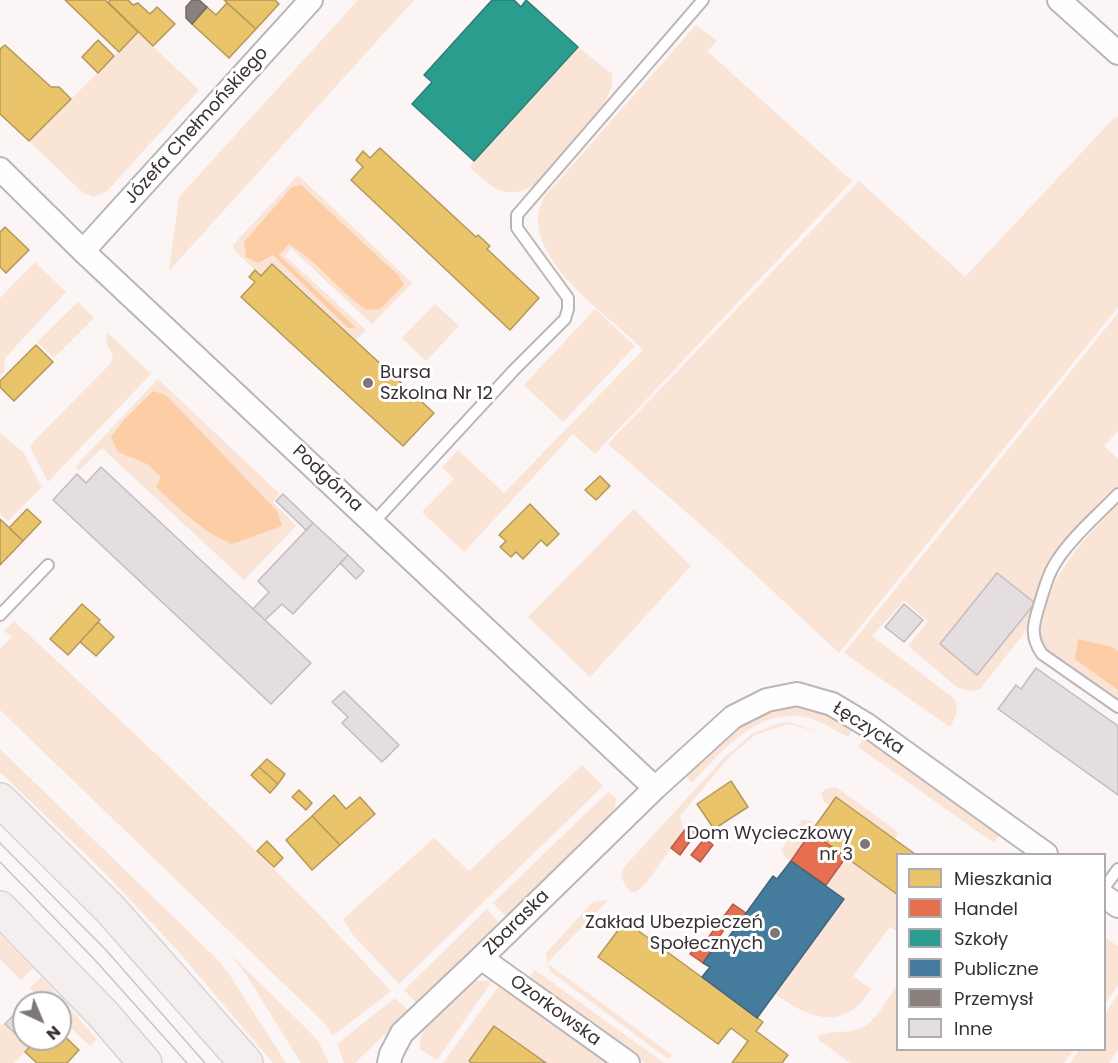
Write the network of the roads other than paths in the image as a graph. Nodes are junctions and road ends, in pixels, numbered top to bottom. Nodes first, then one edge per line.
1 (311, 0) edge
2 (703, 0) edge
3 (1059, 0) edge
4 (1118, 53) edge
5 (0, 169) edge
6 (83, 251) junction
7 (1118, 494) edge
8 (373, 523) junction
9 (48, 565) dead end
10 (0, 615) edge
11 (1118, 707) edge
12 (654, 788) junction
13 (0, 800) edge
14 (1044, 853) edge
15 (1118, 868) edge
16 (1106, 885) edge
17 (0, 908) edge
18 (481, 958) junction
19 (145, 1063) edge
20 (246, 1063) edge
21 (389, 1063) edge
22 (628, 1063) edge

1 - 6 street, Józefa Chełmońskiego
2 - 8 lane
3 - 4 street
5 - 6 street, Podgórna
6 - 8 street, Podgórna
7 - 11 lane
8 - 12 street, Podgórna
9 - 10 lane
12 - 14 street, Łęczycka
12 - 18 street, Zbaraska
13 - 20 main road
15 - 16 lane
17 - 19 main road
18 - 21 street, Zbaraska
18 - 22 street, Ozorkowska

